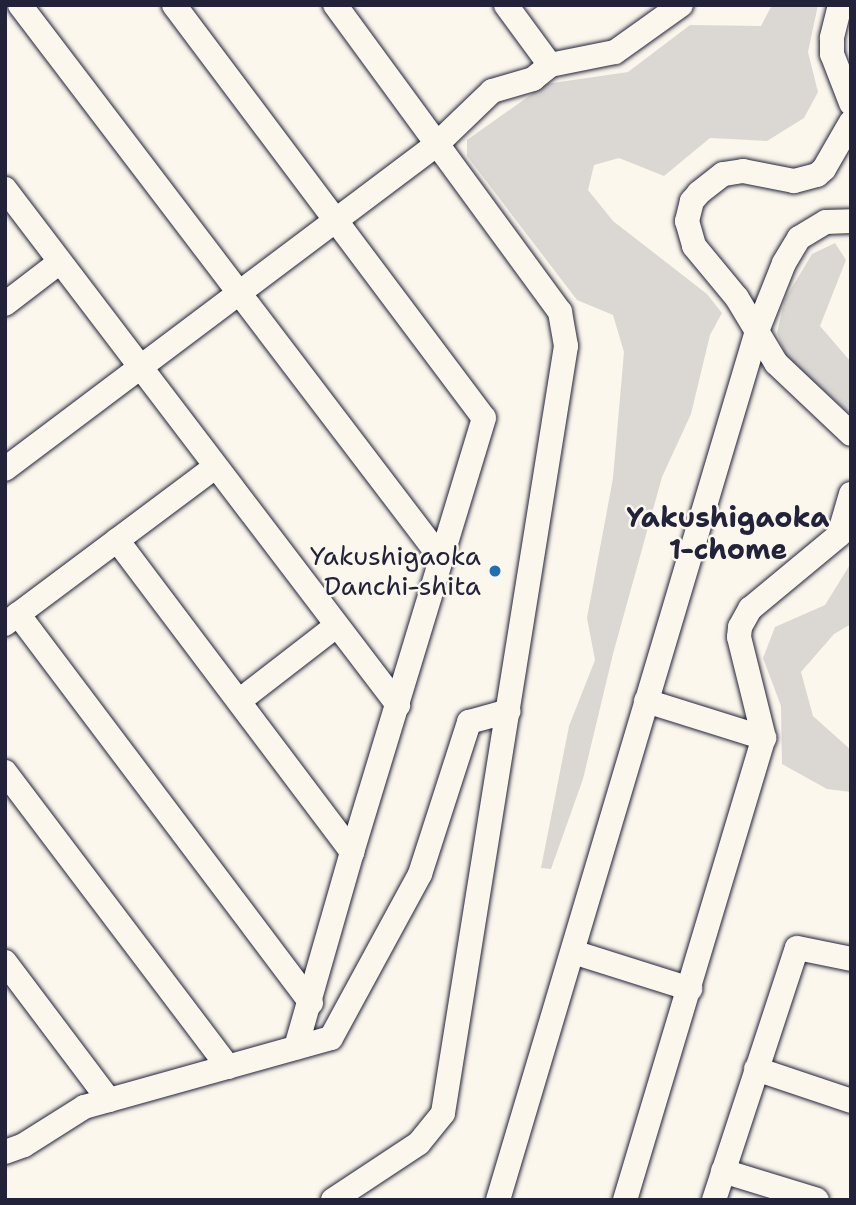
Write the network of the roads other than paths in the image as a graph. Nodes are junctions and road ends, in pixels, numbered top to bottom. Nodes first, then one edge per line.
1 (20, 5) edge
2 (174, 5) edge
3 (335, 5) edge
4 (506, 5) edge
5 (840, 5) edge
6 (669, 8) edge
7 (550, 65) junction
8 (851, 103) edge
9 (851, 122) edge
10 (437, 144) junction
11 (5, 189) edge
12 (336, 220) junction
13 (851, 221) edge
14 (60, 261) junction
15 (238, 293) junction
16 (5, 304) edge
17 (757, 331) junction
18 (140, 368) junction
19 (851, 434) edge
20 (215, 467) junction
21 (5, 470) edge
22 (851, 494) edge
23 (117, 540) junction
24 (441, 558) junction
25 (12, 619) edge
26 (336, 626) junction
27 (239, 701) junction
28 (646, 701) junction
29 (398, 705) junction
30 (509, 711) junction
31 (764, 738) junction
32 (5, 772) edge
33 (352, 852) junction
34 (573, 952) junction
35 (851, 959) edge
36 (5, 962) edge
37 (690, 989) junction
38 (311, 1003) junction
39 (296, 1047) junction
40 (228, 1067) junction
41 (756, 1069) junction
42 (110, 1100) junction
43 (851, 1101) edge
44 (6, 1151) edge
45 (723, 1171) junction
46 (333, 1200) edge
47 (498, 1200) edge
48 (625, 1200) edge
49 (714, 1200) edge
50 (817, 1200) edge

1 - 15 street
2 - 12 street
3 - 10 street
4 - 7 street
5 - 8 street
6 - 7 street
7 - 10 street
9 - 17 street
10 - 12 street
10 - 30 street
11 - 14 street
12 - 15 street
12 - 24 street
13 - 17 street
14 - 16 street
14 - 18 street
15 - 18 street
15 - 24 street
17 - 19 street
17 - 28 street
18 - 20 street
18 - 21 street
20 - 23 street
20 - 26 street
22 - 31 street
23 - 25 street
23 - 27 street
24 - 29 street
25 - 38 street
26 - 27 street
26 - 29 street
27 - 33 street
28 - 31 street
28 - 34 street
29 - 33 street
30 - 39 street
30 - 46 street
31 - 37 street
32 - 40 street
33 - 38 street
34 - 37 street
34 - 47 street
35 - 41 street
36 - 42 street
37 - 48 street
38 - 39 street
39 - 40 street
40 - 42 street
41 - 43 street
41 - 45 street
42 - 44 street
45 - 49 street
45 - 50 street

